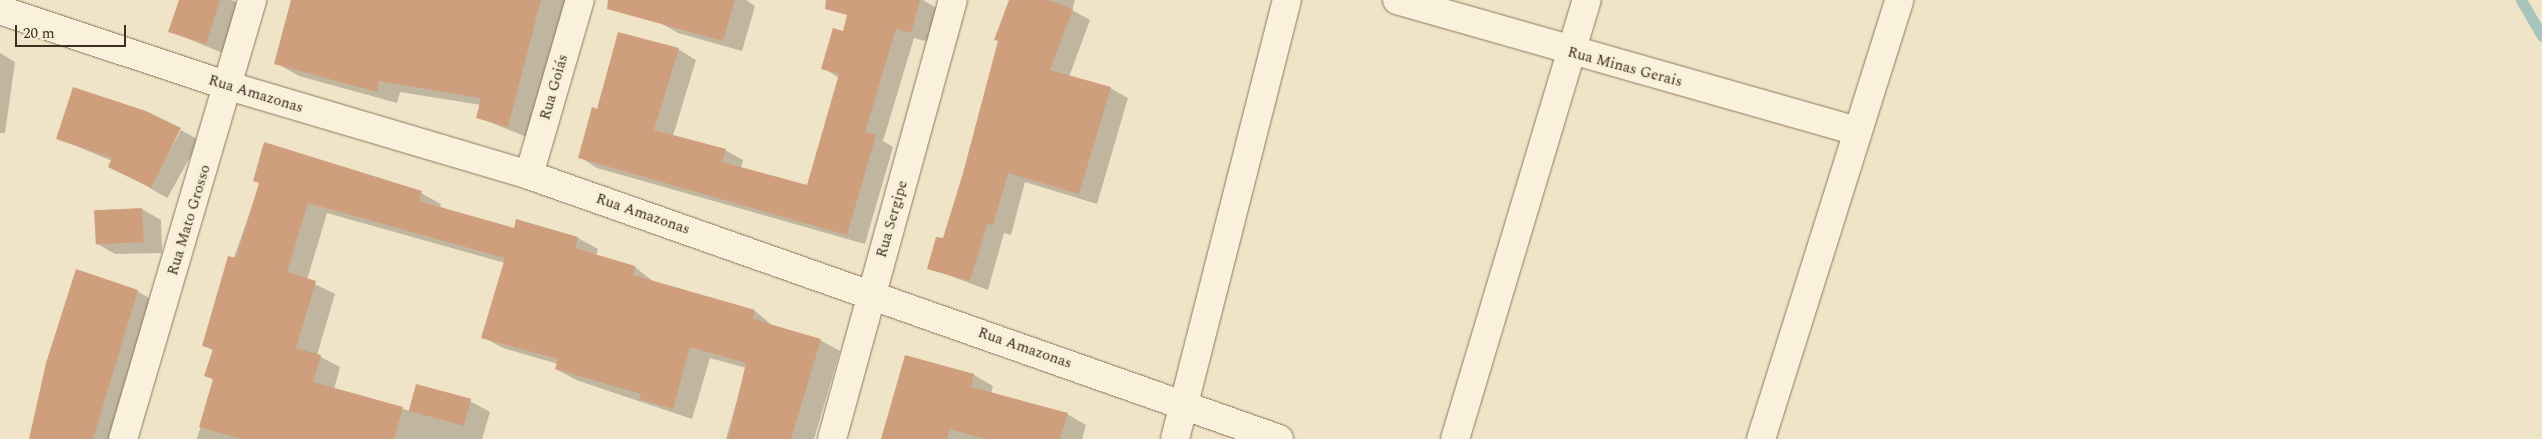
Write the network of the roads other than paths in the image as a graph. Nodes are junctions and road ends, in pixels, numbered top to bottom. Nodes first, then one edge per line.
1 (252, 0) edge
2 (580, 0) edge
3 (954, 0) edge
4 (1287, 0) edge
5 (1397, 0) edge
6 (1587, 0) edge
7 (1899, 0) edge
8 (0, 10) edge
9 (1571, 53) junction
10 (229, 86) junction
11 (1854, 130) junction
12 (529, 175) junction
13 (871, 293) junction
14 (1186, 404) junction
15 (123, 439) edge
16 (832, 439) edge
17 (1175, 439) edge
18 (1279, 439) edge
19 (1455, 439) edge
20 (1761, 439) edge

1 - 10 street, Rua Mato Grosso
2 - 12 street, Rua Goiás
3 - 13 street, Rua Sergipe
4 - 14 street
5 - 9 street, Rua Minas Gerais
6 - 9 street
7 - 11 street
8 - 10 street, Rua Amazonas
9 - 11 street, Rua Minas Gerais
9 - 19 street
10 - 12 street, Rua Amazonas
10 - 15 street, Rua Mato Grosso
11 - 20 street
12 - 13 street, Rua Amazonas
13 - 14 street, Rua Amazonas
13 - 16 street, Rua Sergipe
14 - 17 street
14 - 18 street, Rua Amazonas

